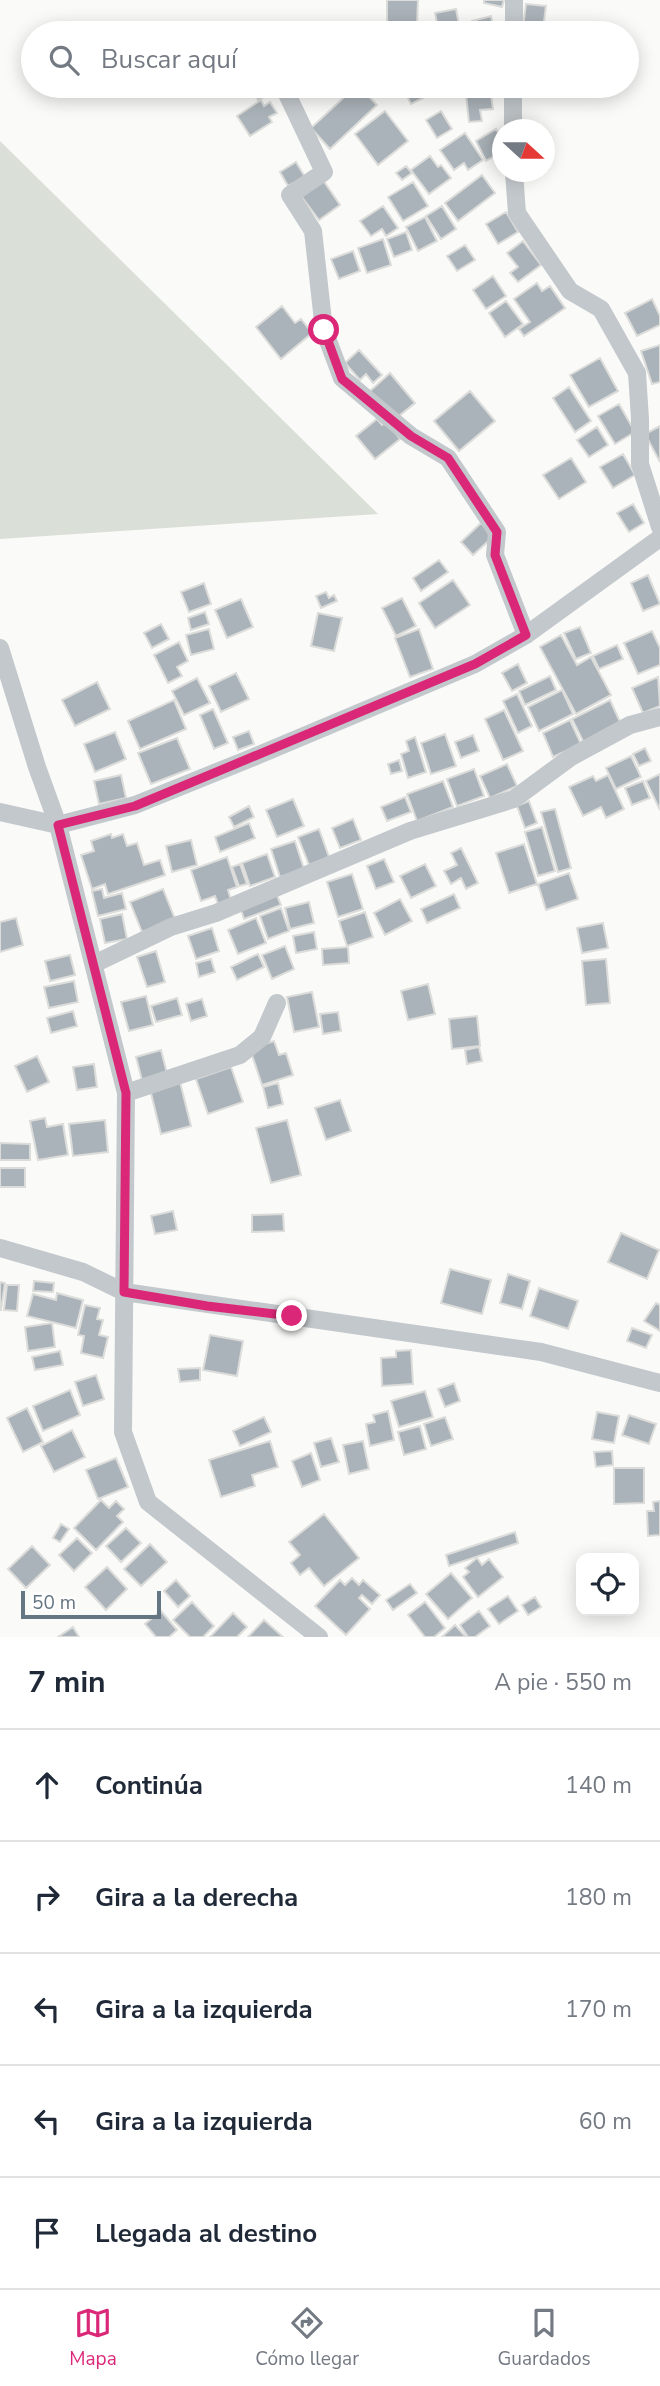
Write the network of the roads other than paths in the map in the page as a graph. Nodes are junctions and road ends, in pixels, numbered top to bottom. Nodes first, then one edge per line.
1 (514, 0) edge
2 (513, 21) edge
3 (289, 98) edge
4 (513, 98) edge
5 (513, 119) edge
6 (515, 182) edge
7 (660, 527) edge
8 (660, 538) edge
9 (526, 635) junction
10 (0, 648) edge
11 (660, 717) edge
12 (0, 812) edge
13 (58, 825) junction
14 (94, 964) junction
15 (278, 1003) dead end
16 (126, 1093) junction
17 (0, 1248) edge
18 (124, 1292) junction
19 (660, 1383) edge
20 (319, 1637) edge

1 - 2 street
3 - 9 street
4 - 5 street
6 - 7 street
8 - 9 street
9 - 13 street
10 - 13 street
11 - 14 street
12 - 13 street
13 - 14 street
14 - 16 street
15 - 16 street
16 - 18 street
17 - 18 street
18 - 19 street
18 - 20 street

